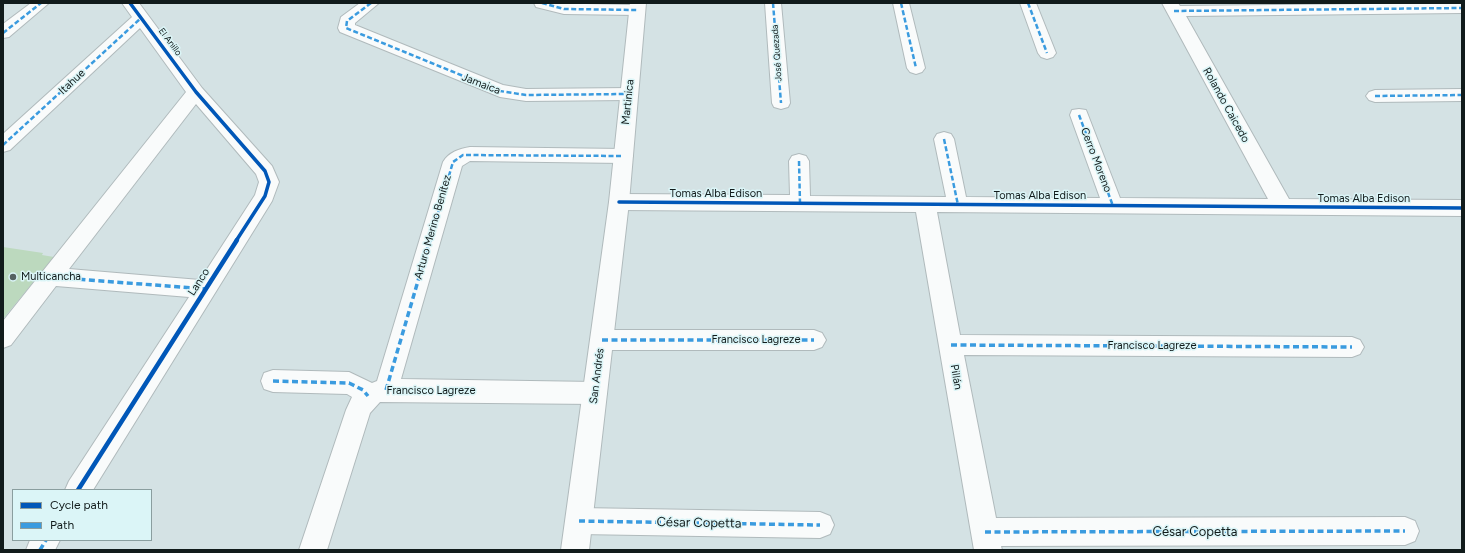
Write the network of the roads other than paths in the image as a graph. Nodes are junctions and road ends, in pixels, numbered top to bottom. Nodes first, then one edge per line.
1 (41, 3) edge
2 (130, 3) edge
3 (371, 3) edge
4 (542, 3) edge
5 (774, 3) edge
6 (901, 3) edge
7 (1028, 3) edge
8 (638, 6) edge
9 (1172, 7) edge
10 (1462, 8) edge
11 (142, 18) junction
12 (3, 33) edge
13 (1048, 53) dead end
14 (916, 68) dead end
15 (196, 92) junction
16 (629, 94) junction
17 (1462, 95) edge
18 (1374, 96) dead end
19 (781, 103) dead end
20 (1079, 115) dead end
21 (944, 139) dead end
22 (3, 145) edge
23 (623, 156) junction
24 (799, 161) dead end
25 (618, 202) junction
26 (800, 203) junction
27 (925, 204) junction
28 (958, 205) junction
29 (1113, 206) junction
30 (1283, 207) junction
31 (1462, 208) edge
32 (51, 277) junction
33 (205, 289) junction
34 (3, 338) edge
35 (602, 340) junction
36 (814, 340) dead end
37 (951, 345) junction
38 (1352, 347) dead end
39 (273, 381) dead end
40 (377, 393) junction
41 (595, 393) junction
42 (79, 489) edge
43 (579, 521) junction
44 (820, 525) dead end
45 (1405, 531) dead end
46 (45, 541) edge
47 (987, 541) edge
48 (40, 550) edge
49 (313, 550) edge
50 (575, 550) edge

1 - 12 street
2 - 11 street, El Anillo
3 - 16 street, Jamaica
4 - 8 street
5 - 19 street, José Quezada
6 - 14 street
7 - 13 street
8 - 16 street, Martinica
9 - 10 street
9 - 30 street, Rolando Caicedo
11 - 15 street, El Anillo
11 - 22 street, Itahue
15 - 32 street
15 - 33 street, Lanco
16 - 23 street, Martinica
17 - 18 street
20 - 29 street, Cerro Moreno
21 - 28 street
23 - 25 street, Martinica
23 - 40 street, Arturo Merino Benítez
24 - 26 street
25 - 26 street, Tomas Alba Edison
25 - 35 street, San Andrés
26 - 27 street, Tomas Alba Edison
27 - 28 street, Tomas Alba Edison
27 - 37 street, Pillán
28 - 29 street, Tomas Alba Edison
29 - 30 street, Tomas Alba Edison
30 - 31 street, Tomas Alba Edison
32 - 33 street
32 - 34 street
33 - 42 street, Lanco
35 - 36 street, Francisco Lagreze
35 - 41 street, San Andrés
37 - 38 street, Francisco Lagreze
37 - 47 street, Pillán
39 - 40 street
40 - 41 street, Francisco Lagreze
40 - 49 street, Arturo Merino Benítez
41 - 43 street, San Andrés
43 - 44 street, César Copetta
43 - 50 street, San Andrés
45 - 47 street, César Copetta
46 - 48 street

